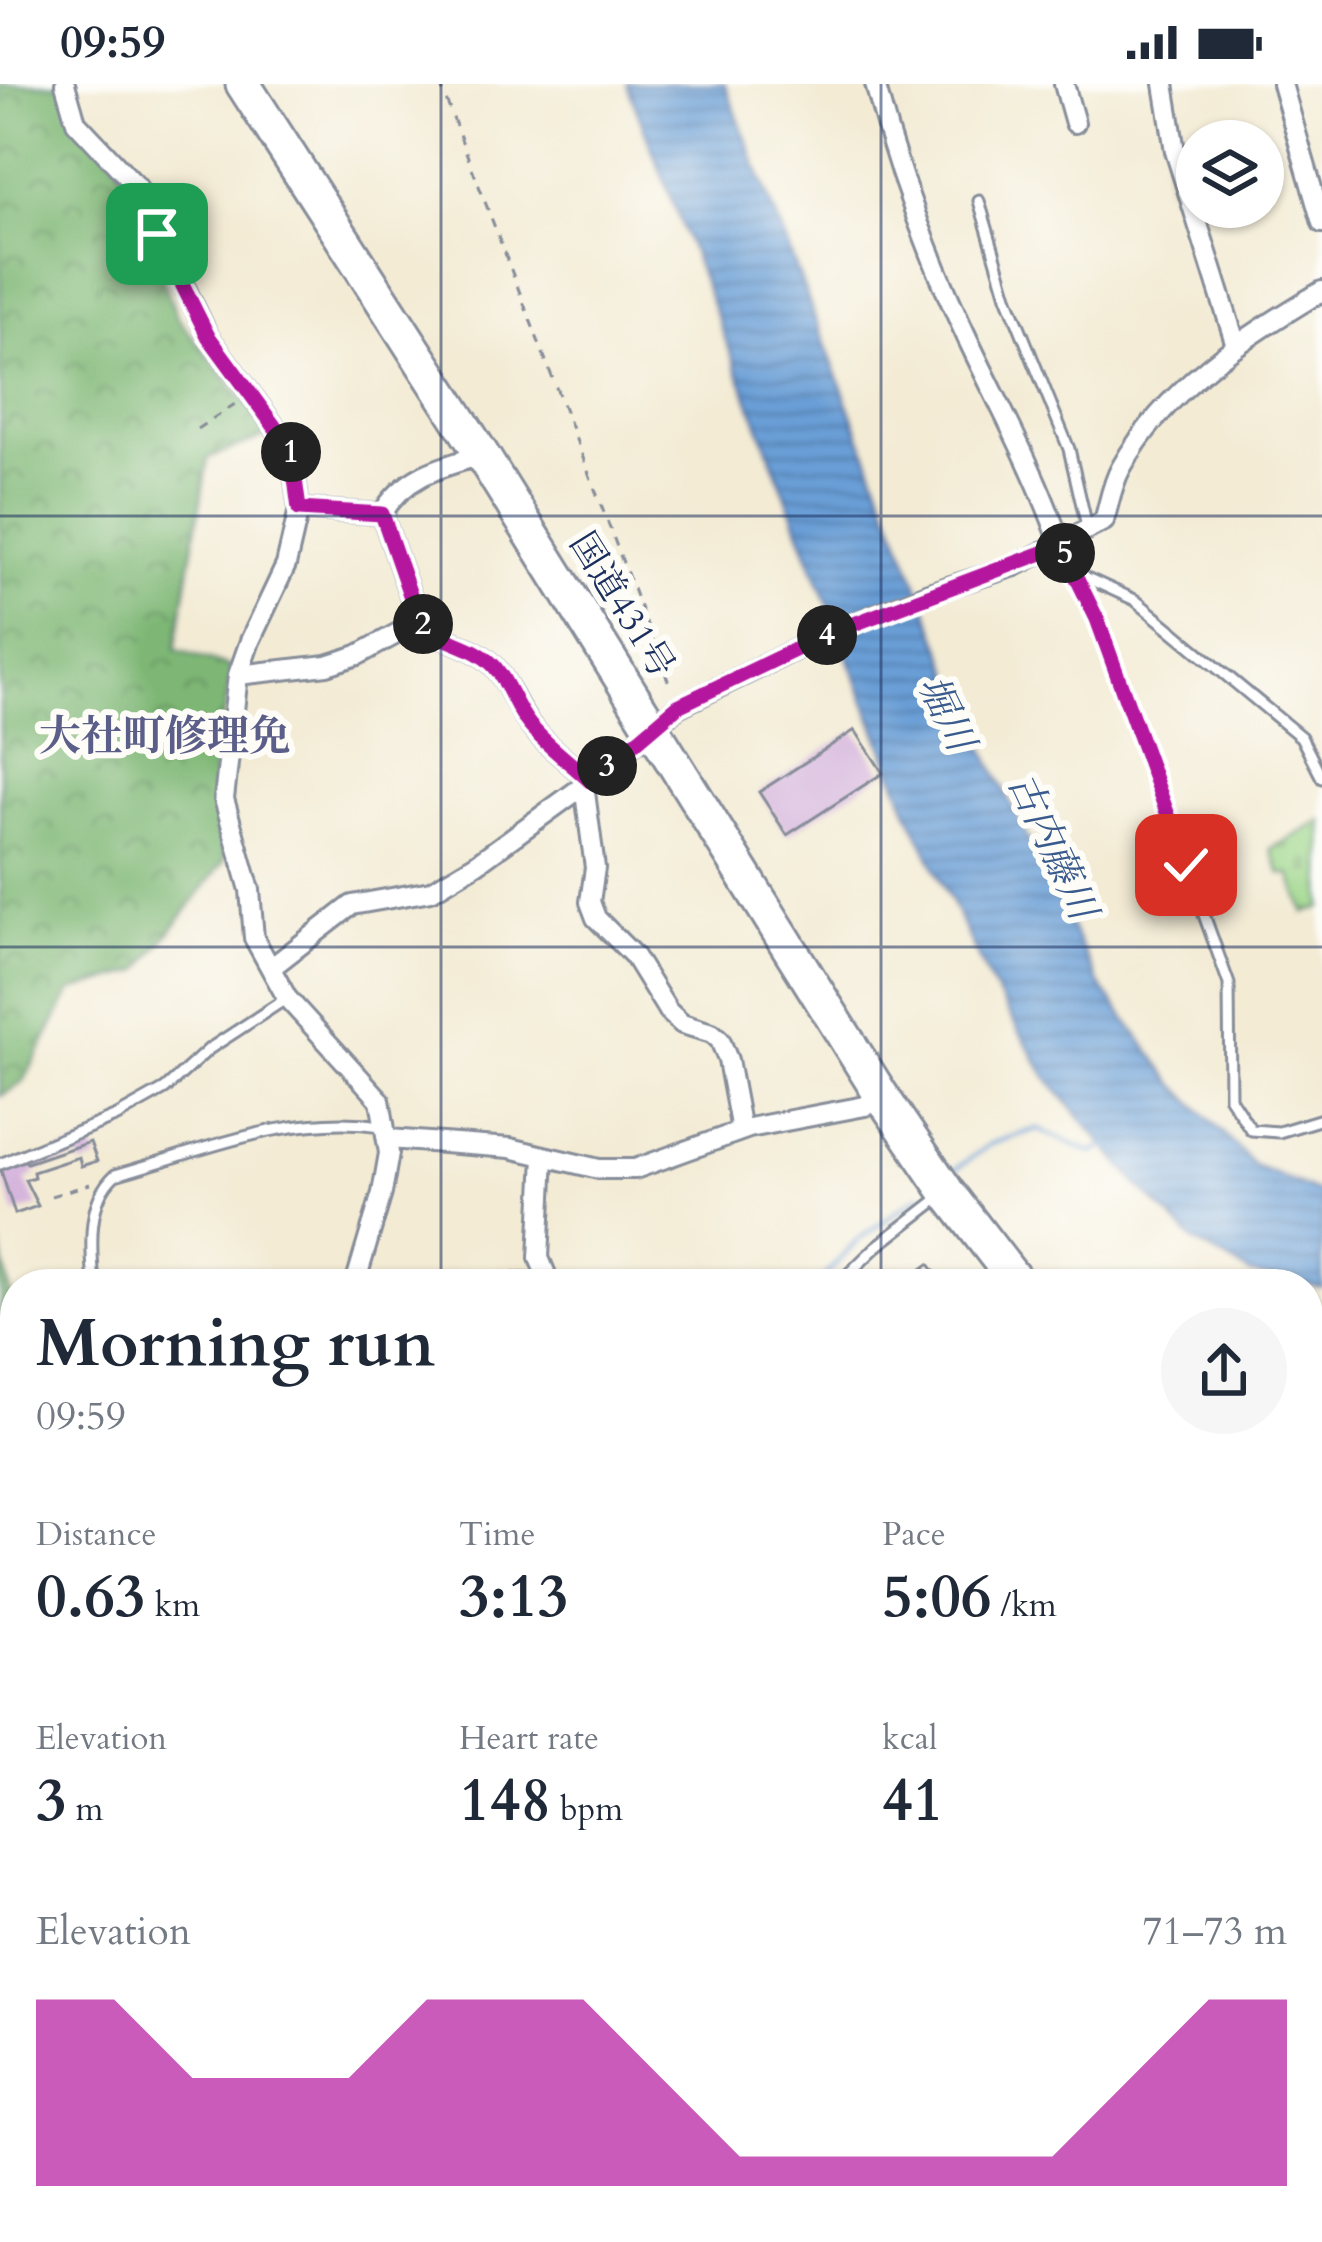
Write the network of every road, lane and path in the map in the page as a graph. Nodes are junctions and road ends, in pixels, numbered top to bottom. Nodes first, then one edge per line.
1 (65, 84) edge
2 (243, 84) edge
3 (440, 84) edge
4 (875, 84) edge
5 (1064, 84) edge
6 (1164, 84) edge
7 (1282, 84) edge
8 (1075, 123) dead end
9 (979, 201) dead end
10 (1322, 223) edge
11 (1322, 291) edge
12 (1236, 345) junction
13 (251, 393) junction
14 (196, 429) dead end
15 (482, 455) junction
16 (299, 509) junction
17 (382, 514) junction
18 (1088, 531) junction
19 (1061, 546) junction
20 (1041, 553) junction
21 (1055, 569) dead end
22 (1076, 574) junction
23 (420, 621) junction
24 (238, 675) junction
25 (665, 717) junction
26 (1322, 778) edge
27 (587, 783) junction
28 (272, 967) junction
29 (287, 998) junction
30 (881, 1095) junction
31 (1322, 1119) edge
32 (741, 1130) junction
33 (388, 1133) junction
34 (544, 1156) junction
35 (0, 1165) edge
36 (114, 1176) junction
37 (947, 1192) junction
38 (51, 1196) dead end
39 (93, 1269) edge
40 (359, 1269) edge
41 (544, 1269) edge
42 (854, 1269) edge
43 (1006, 1269) edge

1 - 13 street
2 - 15 highway, 国道431号
3 - 25 path
4 - 19 street
5 - 8 street
6 - 12 street
7 - 10 street
9 - 18 lane
11 - 12 street
12 - 18 street
13 - 14 path
13 - 16 street
15 - 17 street
15 - 25 highway, 国道431号
16 - 17 street
16 - 24 street
17 - 23 street
18 - 19 street
19 - 20 street
19 - 22 lane
20 - 21 street
20 - 25 street
22 - 26 lane
22 - 31 lane
23 - 24 street
23 - 27 street
24 - 28 street
25 - 27 street
25 - 30 highway, 国道431号
27 - 28 street
27 - 32 street
28 - 29 street
29 - 33 street
29 - 35 lane
30 - 32 street
30 - 37 highway, 国道431号
32 - 34 street
33 - 34 street
33 - 36 lane
33 - 40 street
34 - 41 street
36 - 38 path
36 - 39 lane
37 - 42 lane
37 - 43 highway, 国道431号

